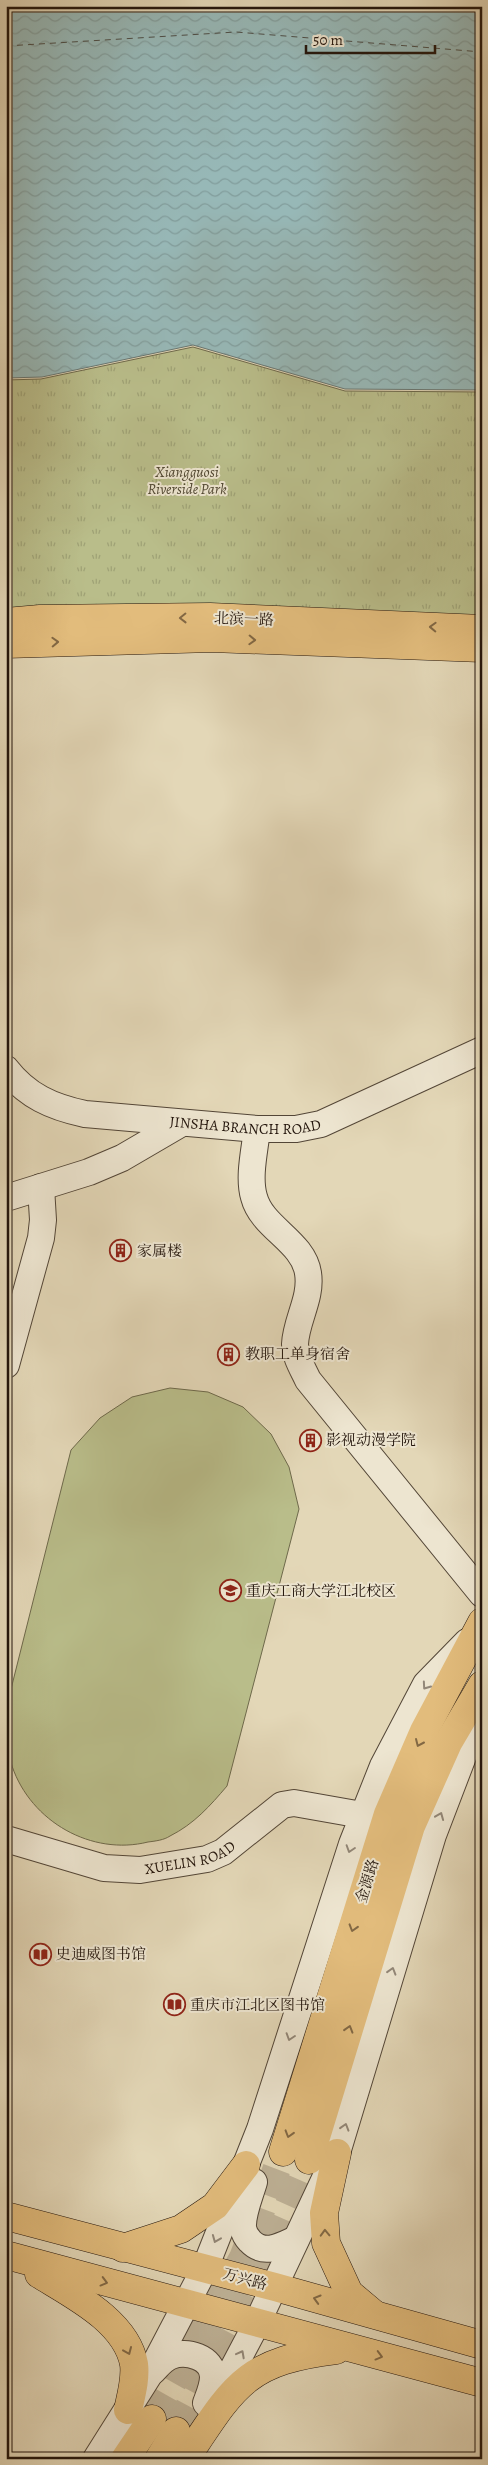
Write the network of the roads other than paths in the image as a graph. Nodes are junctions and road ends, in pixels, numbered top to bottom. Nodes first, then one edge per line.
1 (6, 622) edge
2 (482, 629) edge
3 (6, 644) edge
4 (482, 648) edge
5 (482, 1050) edge
6 (6, 1069) edge
7 (182, 1123) junction
8 (257, 1129) junction
9 (41, 1187) junction
10 (6, 1198) edge
11 (6, 1365) edge
12 (482, 1594) edge
13 (477, 1630) edge
14 (482, 1685) edge
15 (482, 1707) edge
16 (362, 1815) junction
17 (6, 1839) edge
18 (260, 2129) junction
19 (283, 2152) tunnel mouth
20 (337, 2153) junction
21 (309, 2160) tunnel mouth
22 (246, 2165) junction
23 (6, 2216) edge
24 (62, 2231) junction
25 (296, 2239) junction
26 (122, 2248) junction
27 (8, 2256) edge
28 (205, 2268) junction
29 (56, 2269) junction
30 (274, 2287) junction
31 (186, 2305) junction
32 (377, 2316) junction
33 (257, 2323) junction
34 (476, 2344) edge
35 (352, 2348) junction
36 (445, 2374) junction
37 (149, 2375) junction
38 (482, 2384) edge
39 (140, 2415) junction
40 (176, 2431) tunnel mouth
41 (185, 2458) edge
42 (96, 2459) edge
43 (125, 2459) edge
44 (159, 2459) edge

2 -> 1 main road, 北滨一路
3 -> 4 main road, 北滨一路
5 - 8 street, JINSHA BRANCH ROAD
6 - 7 street, JINSHA BRANCH ROAD
7 - 8 street, JINSHA BRANCH ROAD
7 - 9 street
8 - 12 street
9 - 10 street
9 - 11 street
13 -> 16 street
13 -> 19 main road, 金源路
21 -> 14 main road, 金源路
20 -> 15 street
16 - 17 street, XUELIN ROAD
16 -> 18 street
18 - 22 street
18 - 25 street
20 - 25 street
32 -> 20 main road
22 - 26 main road
22 -> 28 street
23 - 24 main road, 万兴路
24 - 26 main road, 万兴路
24 - 29 main road
25 - 30 street
26 - 28 main road, 万兴路
27 - 29 main road
27 -> 39 main road
28 - 30 main road, 万兴路
28 - 31 street
29 -> 31 main road
32 -> 30 main road, 万兴路
30 - 33 street
31 - 33 main road
31 - 37 street
32 - 34 main road, 万兴路
33 - 35 main road
41 -> 33 street
34 - 36 main road
35 -> 36 main road
35 - 41 main road
36 - 38 main road
37 - 39 street
37 - 41 street
39 - 42 street
39 - 43 main road
40 - 44 main road

